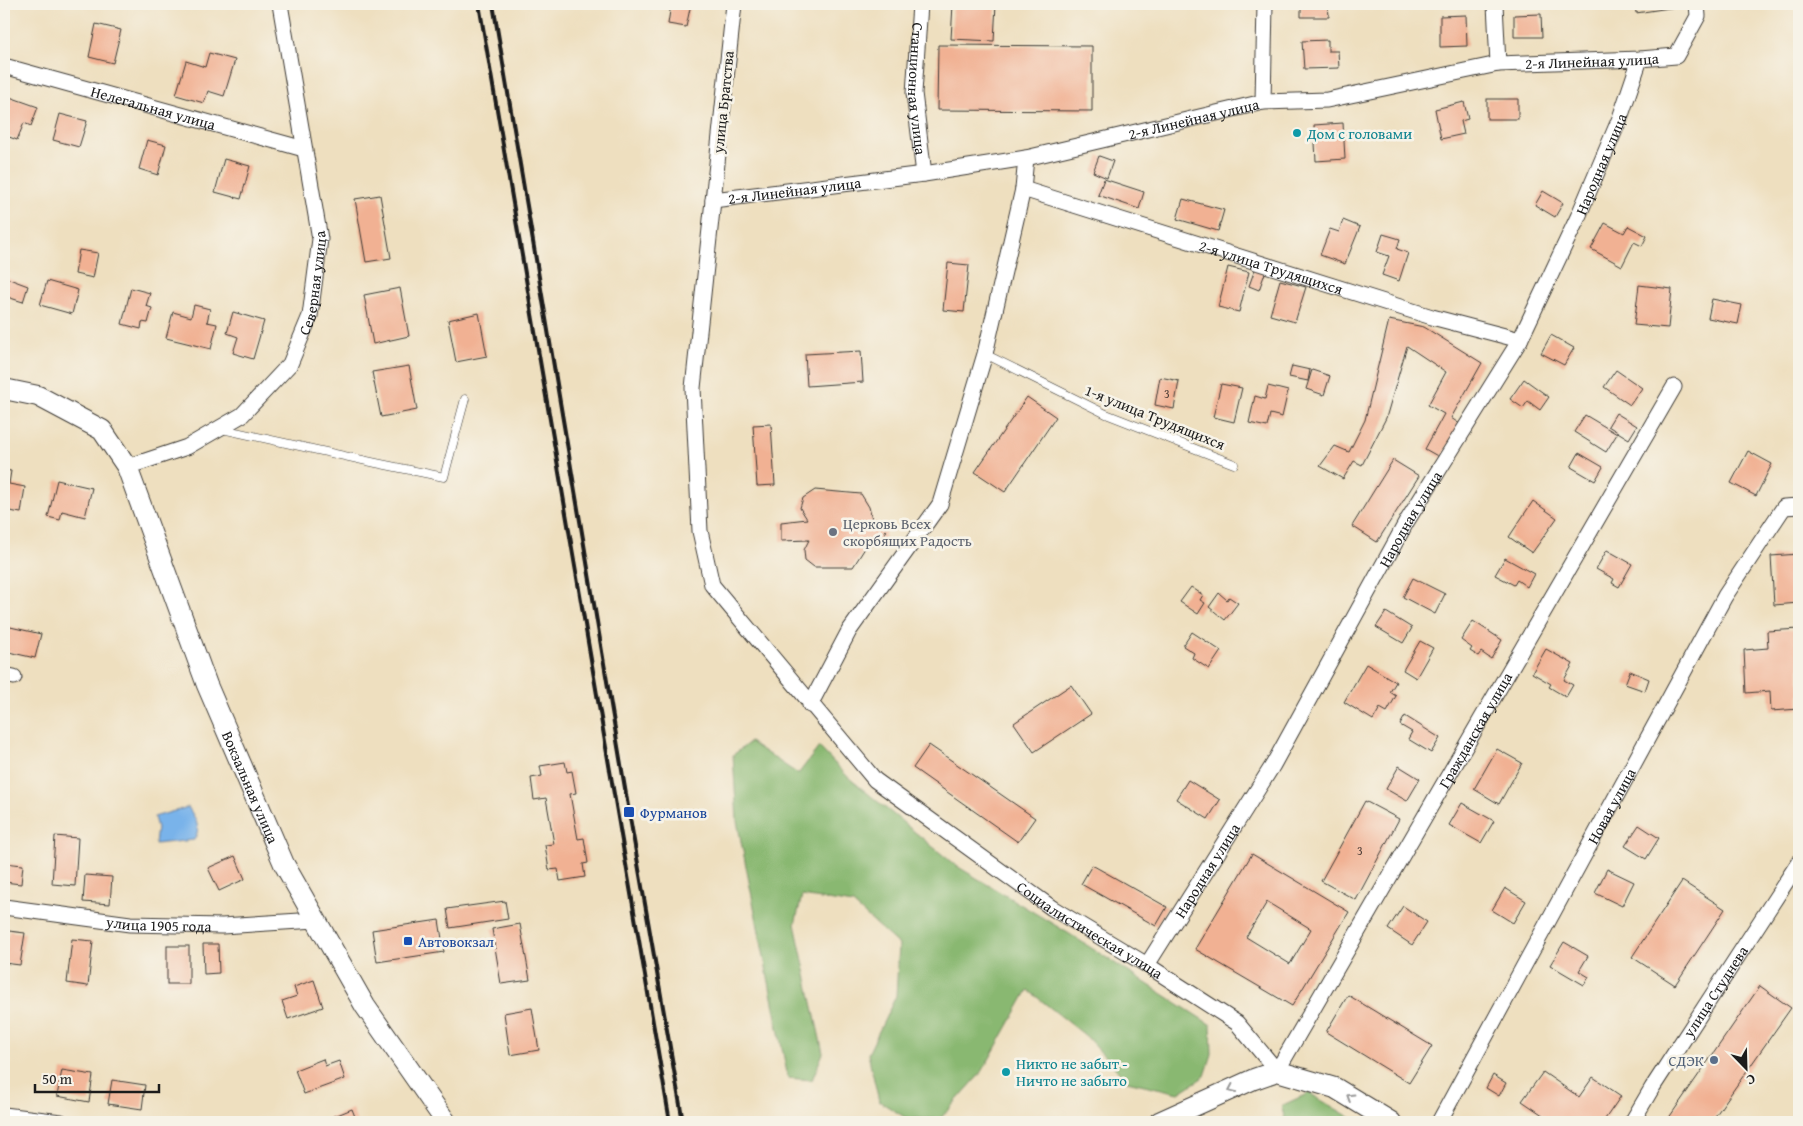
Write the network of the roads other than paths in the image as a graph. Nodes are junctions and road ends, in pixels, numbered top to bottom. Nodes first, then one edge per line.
1 (280, 4) edge
2 (734, 4) edge
3 (920, 4) edge
4 (1265, 4) edge
5 (1495, 4) edge
6 (1697, 4) edge
7 (1640, 59) junction
8 (1498, 64) junction
9 (4, 66) edge
10 (1263, 102) junction
11 (304, 149) junction
12 (1026, 158) junction
13 (924, 174) junction
14 (1023, 189) junction
15 (713, 200) junction
16 (1520, 340) junction
17 (985, 354) junction
18 (1674, 387) dead end
19 (4, 389) edge
20 (465, 399) dead end
21 (220, 428) junction
22 (1234, 464) dead end
23 (127, 467) junction
24 (1799, 506) edge
25 (810, 705) junction
26 (1799, 862) edge
27 (4, 907) edge
28 (316, 920) junction
29 (1147, 965) junction
30 (1278, 1071) junction
31 (4, 1115) edge
32 (44, 1121) edge
33 (61, 1122) edge
34 (446, 1122) edge
35 (1159, 1122) edge
36 (1392, 1122) edge
37 (1439, 1122) edge
38 (1632, 1122) edge

1 - 11 street, Северная улица
2 - 15 street, улица Братства
3 - 13 street, Станционная улица
4 - 10 street
5 - 8 street
6 - 7 street, 2-я Линейная улица
7 - 8 street, 2-я Линейная улица
7 - 16 street, Народная улица
8 - 10 street, 2-я Линейная улица
9 - 11 street, Нелегальная улица
10 - 12 street, 2-я Линейная улица
11 - 21 street, Северная улица
12 - 13 street, 2-я Линейная улица
12 - 14 street
13 - 15 street, 2-я Линейная улица
14 - 16 street, 2-я улица Трудящихся
14 - 17 street
15 - 25 street, улица Братства
16 - 29 street, Народная улица
17 - 22 lane, 1-я улица Трудящихся
17 - 25 street
18 - 30 street, Гражданская улица
19 - 23 main road, Вокзальная улица
20 - 21 lane
21 - 23 street, Северная улица
23 - 28 main road, Вокзальная улица
24 - 37 street, Новая улица
25 - 29 street, Социалистическая улица
26 - 38 street, улица Студнева
27 - 28 street, улица 1905 года
28 - 34 main road, Вокзальная улица
29 - 30 street, Социалистическая улица
30 -> 35 main road
36 -> 30 main road
31 - 32 street
32 - 33 street

